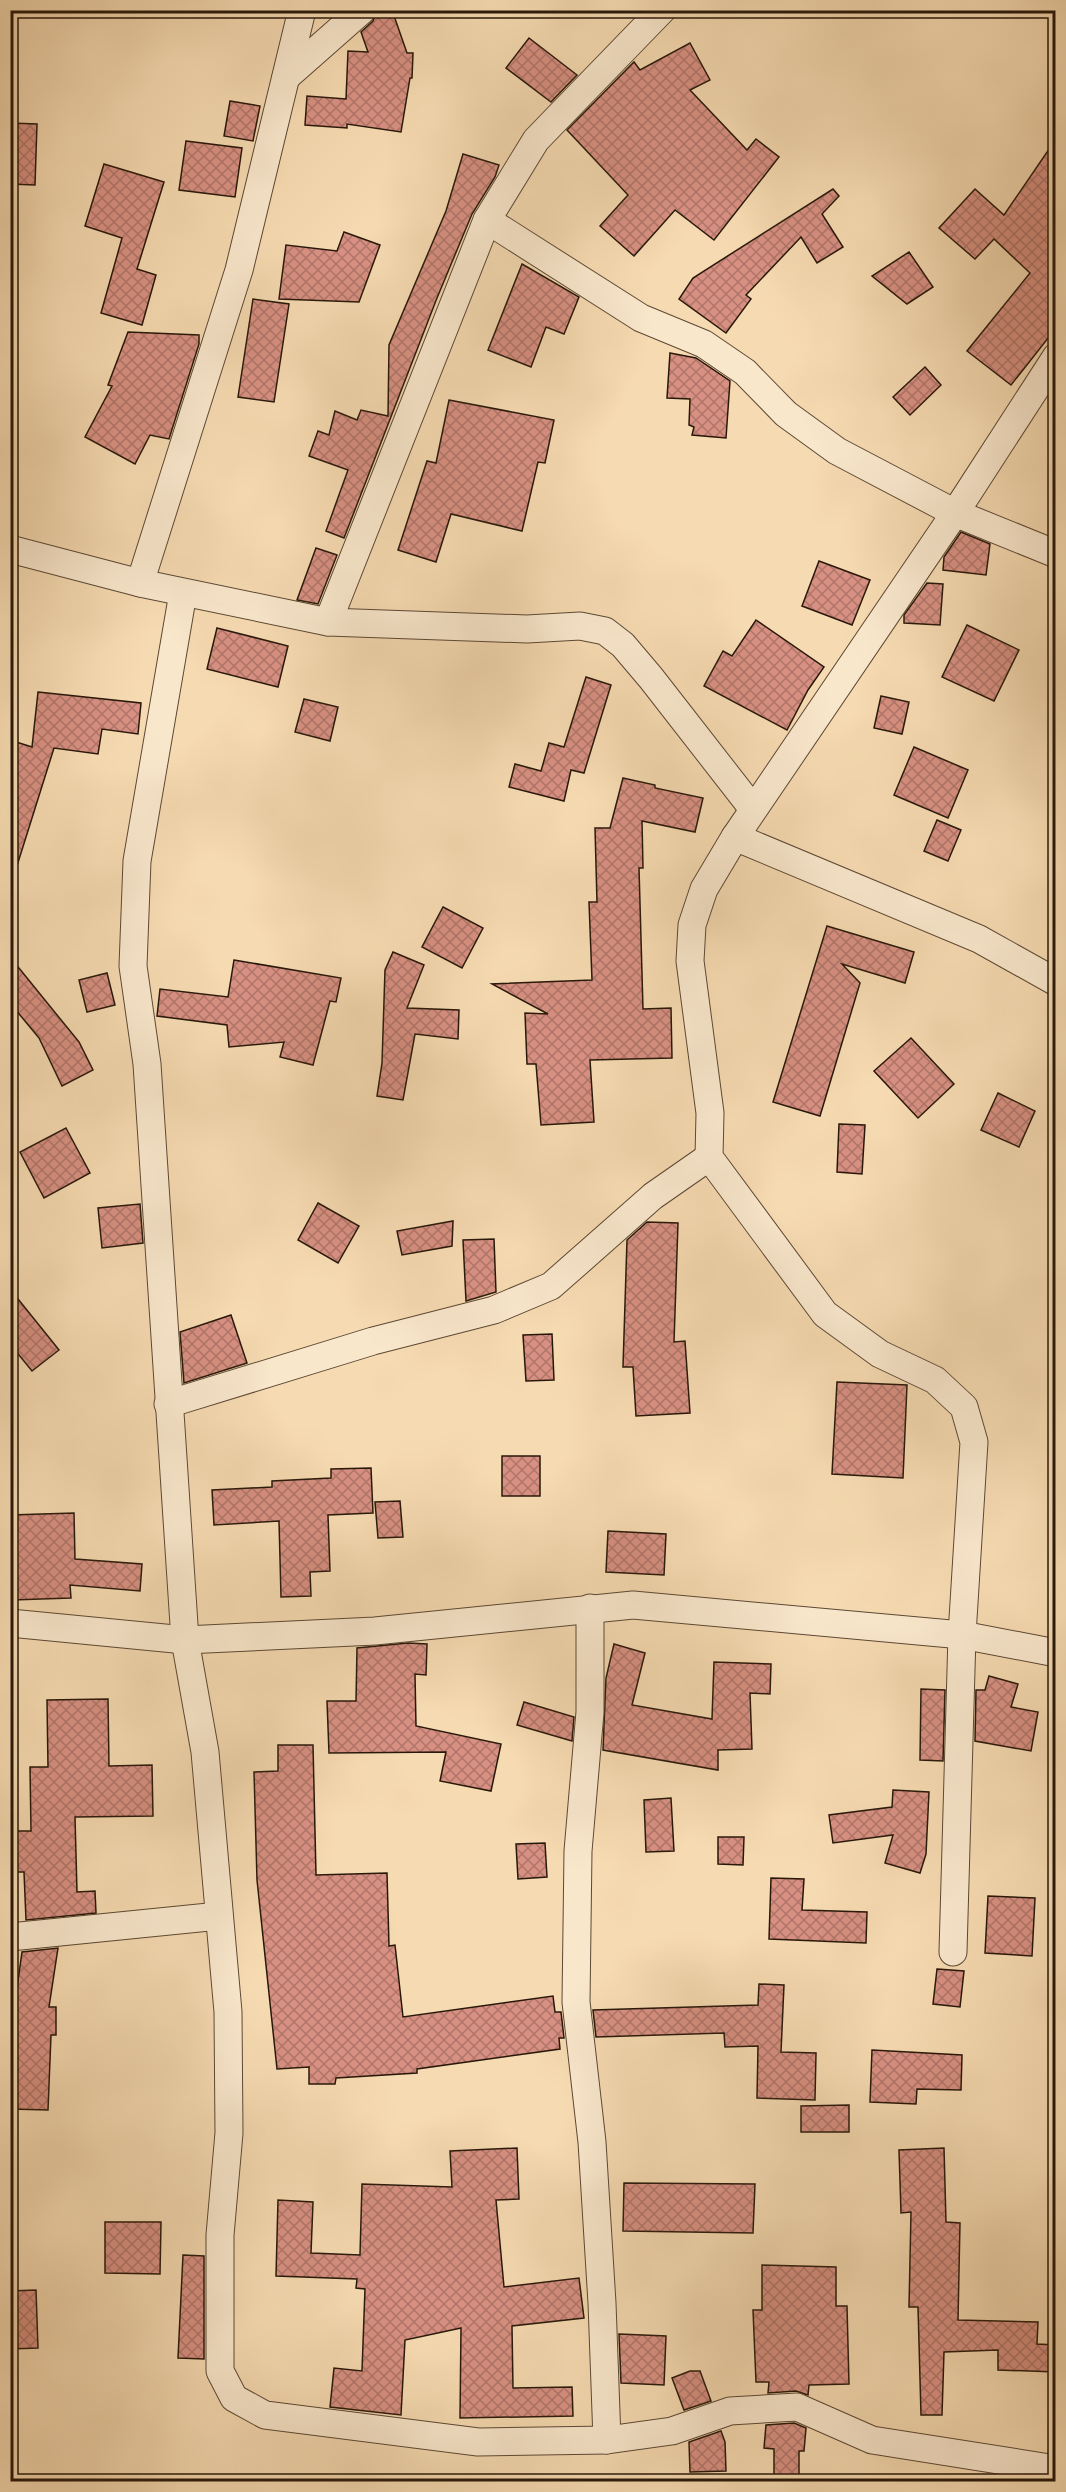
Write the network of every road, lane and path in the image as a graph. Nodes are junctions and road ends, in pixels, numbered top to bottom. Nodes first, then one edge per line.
1 (302, 10) edge
2 (362, 10) edge
3 (662, 10) edge
4 (286, 77) junction
5 (487, 220) junction
6 (1056, 357) edge
7 (955, 513) junction
8 (10, 549) edge
9 (1056, 554) edge
10 (140, 583) junction
11 (183, 593) junction
12 (328, 622) junction
13 (753, 809) junction
14 (735, 837) junction
15 (1056, 982) edge
16 (709, 1157) junction
17 (168, 1404) junction
18 (590, 1608) junction
19 (10, 1623) edge
20 (962, 1635) junction
21 (185, 1640) junction
22 (1056, 1653) edge
23 (219, 1916) junction
24 (10, 1937) edge
25 (953, 1952) dead end
26 (606, 2440) junction
27 (1056, 2469) edge

1 - 4 street
2 - 4 street
3 - 5 street
4 - 10 street
5 - 7 street
5 - 12 street
6 - 7 street
7 - 9 street
7 - 13 street
8 - 10 street
10 - 11 street
11 - 12 street
11 - 17 street
12 - 13 street
13 - 14 street
14 - 15 street
14 - 16 street
16 - 17 street
16 - 20 street
17 - 21 street
18 - 20 street
18 - 21 street
18 - 26 street
19 - 21 street
20 - 22 street
20 - 25 street
21 - 23 street
23 - 24 street
23 - 26 street
26 - 27 street

